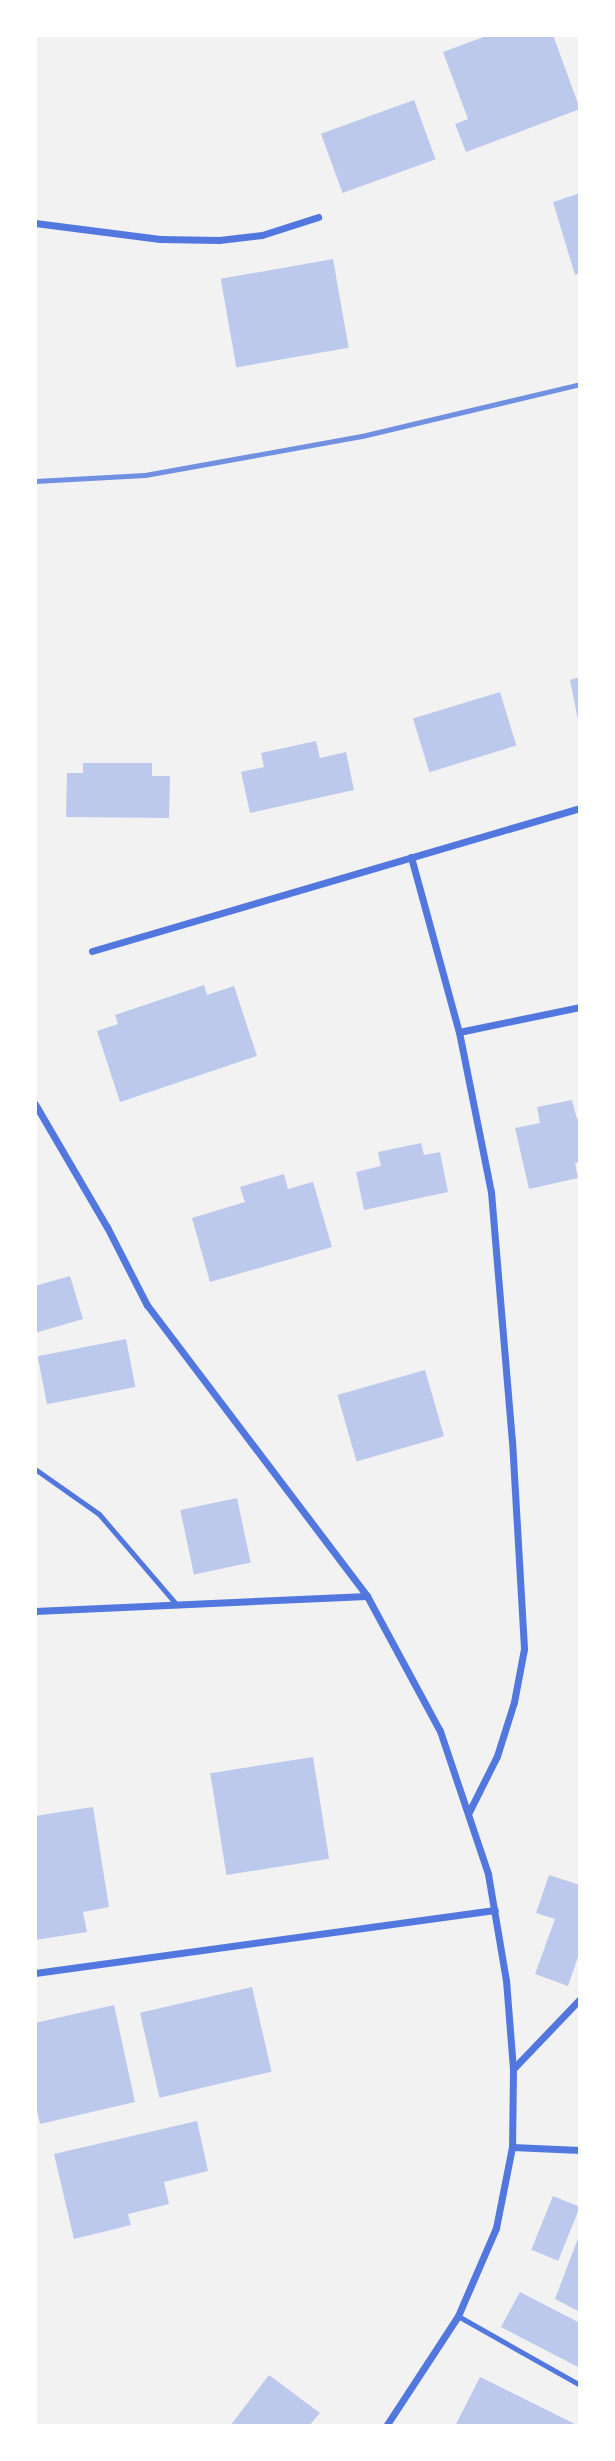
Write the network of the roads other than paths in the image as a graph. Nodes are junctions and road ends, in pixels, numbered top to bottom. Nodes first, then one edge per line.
1 (318, 217) dead end
2 (35, 223) edge
3 (580, 808) edge
4 (411, 857) junction
5 (92, 951) dead end
6 (580, 1007) edge
7 (459, 1032) junction
8 (35, 1104) edge
9 (35, 1469) edge
10 (367, 1596) junction
11 (177, 1605) junction
12 (35, 1611) edge
13 (469, 1812) junction
14 (495, 1910) junction
15 (35, 1973) edge
16 (580, 1999) edge
17 (513, 2069) junction
18 (512, 2147) junction
19 (580, 2150) edge
20 (458, 2316) junction
21 (580, 2385) edge
22 (386, 2426) edge

1 - 2 street
3 - 4 street
4 - 5 street
4 - 7 street
6 - 7 street
7 - 13 street
8 - 10 street
9 - 11 lane
10 - 11 street
10 - 13 street
11 - 12 street
13 - 14 street
14 - 15 street
14 - 17 street
16 - 17 street
17 - 18 street
18 - 19 street
18 - 20 street
20 - 21 lane
20 - 22 street

